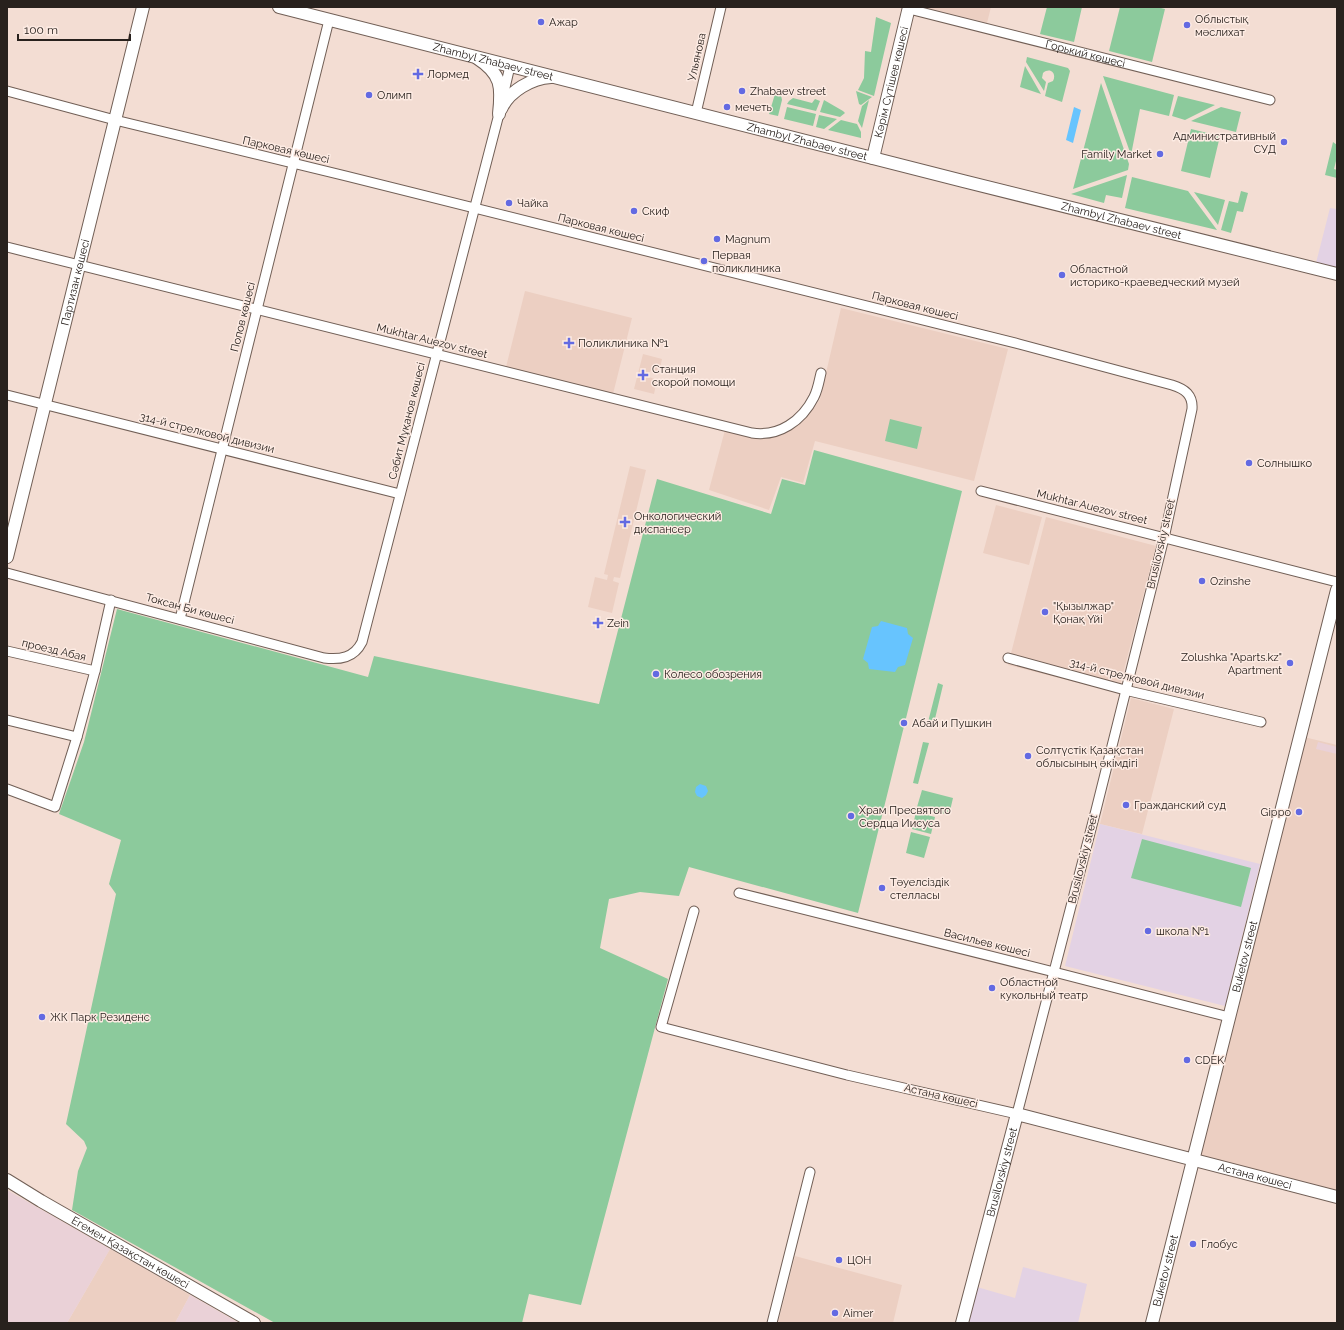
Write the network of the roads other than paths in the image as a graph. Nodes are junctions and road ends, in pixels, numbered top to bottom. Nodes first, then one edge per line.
1 (143, 7) edge
2 (279, 7) edge
3 (721, 7) edge
4 (907, 8) edge
5 (329, 20) junction
6 (469, 55) junction
7 (510, 66) junction
8 (554, 77) junction
9 (7, 91) edge
10 (1270, 100) dead end
11 (696, 113) junction
12 (499, 114) junction
13 (115, 120) junction
14 (873, 158) junction
15 (293, 164) junction
16 (474, 209) junction
17 (7, 247) edge
18 (79, 265) junction
19 (1337, 274) edge
20 (257, 310) junction
21 (436, 354) junction
22 (821, 373) dead end
23 (1187, 392) joint
24 (7, 395) edge
25 (45, 405) junction
26 (222, 449) junction
27 (982, 491) dead end
28 (400, 494) junction
29 (1164, 538) junction
30 (7, 557) edge
31 (7, 573) edge
32 (1337, 582) edge
33 (1337, 590) edge
34 (111, 600) junction
35 (1337, 614) edge
36 (180, 619) junction
37 (1328, 627) junction
38 (362, 642) joint
39 (7, 651) edge
40 (1008, 658) dead end
41 (95, 671) junction
42 (1125, 690) junction
43 (7, 720) edge
44 (1261, 722) dead end
45 (77, 737) junction
46 (7, 789) edge
47 (739, 894) dead end
48 (694, 911) dead end
49 (1054, 972) junction
50 (1229, 1017) junction
51 (1017, 1114) junction
52 (1193, 1160) junction
53 (810, 1172) dead end
54 (7, 1180) edge
55 (1337, 1197) edge
56 (254, 1323) edge
57 (772, 1323) edge
58 (962, 1323) edge
59 (1152, 1323) edge

1 - 13 main road, Партизан көшесі
2 - 5 main road, Zhambyl Zhabaev street
3 - 11 street, Ульянова
4 - 10 street, Горький көшесі
4 - 14 main road, Кәрім Сүтішев көшесі
5 - 6 main road, Zhambyl Zhabaev street
5 - 15 street, Попов көшесі
6 - 7 main road, Zhambyl Zhabaev street
6 - 12 main road
7 - 8 main road, Zhambyl Zhabaev street
7 - 12 street, Сәбит Мұқанов көшесі
8 - 11 main road, Zhambyl Zhabaev street
8 - 12 main road
9 - 13 street, Парковая көшесі
11 - 14 main road, Zhambyl Zhabaev street
12 - 16 street, Сәбит Мұқанов көшесі
13 - 15 street, Парковая көшесі
13 - 18 main road, Партизан көшесі
14 - 19 main road, Zhambyl Zhabaev street
15 - 16 street, Парковая көшесі
15 - 20 street, Попов көшесі
16 - 21 street, Сәбит Мұқанов көшесі
16 - 23 street, Парковая көшесі
17 - 18 street, Mukhtar Auezov street
18 - 20 street, Mukhtar Auezov street
18 - 25 main road, Партизан көшесі
20 - 21 street, Mukhtar Auezov street
20 - 26 street, Попов көшесі
21 - 22 street, Mukhtar Auezov street
21 - 28 street, Сәбит Мұқанов көшесі
23 - 29 street, Brusilovskiy street
24 - 25 street, 314-й стрелковой дивизии
25 - 26 street, 314-й стрелковой дивизии
25 - 30 main road, Партизан көшесі
26 - 28 street, 314-й стрелковой дивизии
26 - 36 street, Попов көшесі
27 - 29 street, Mukhtar Auezov street
28 - 38 street, Сәбит Мұқанов көшесі
29 - 32 street, Mukhtar Auezov street
29 - 42 street, Brusilovskiy street
31 - 34 street, Токсан Би көшесі
33 - 37 main road, Buketov street
34 - 36 street, Токсан Би көшесі
34 - 41 street
35 - 37 main road
36 - 38 street, Токсан Би көшесі
37 - 50 main road, Buketov street
39 - 41 street, проезд Абая
40 - 42 street, 314-й стрелковой дивизии
41 - 45 street
42 - 44 street, 314-й стрелковой дивизии
42 - 49 street, Brusilovskiy street
43 - 45 street
45 - 46 street
47 - 49 street, Васильев көшесі
48 - 51 street, Астана көшесі
49 - 50 street, Васильев көшесі
49 - 51 street, Brusilovskiy street
50 - 52 main road, Buketov street
51 - 52 main road, Астана көшесі
51 - 58 main road, Brusilovskiy street
52 - 55 main road, Астана көшесі
52 - 59 main road, Buketov street
53 - 57 street
54 - 56 main road, Егемен Қазақстан көшесі

